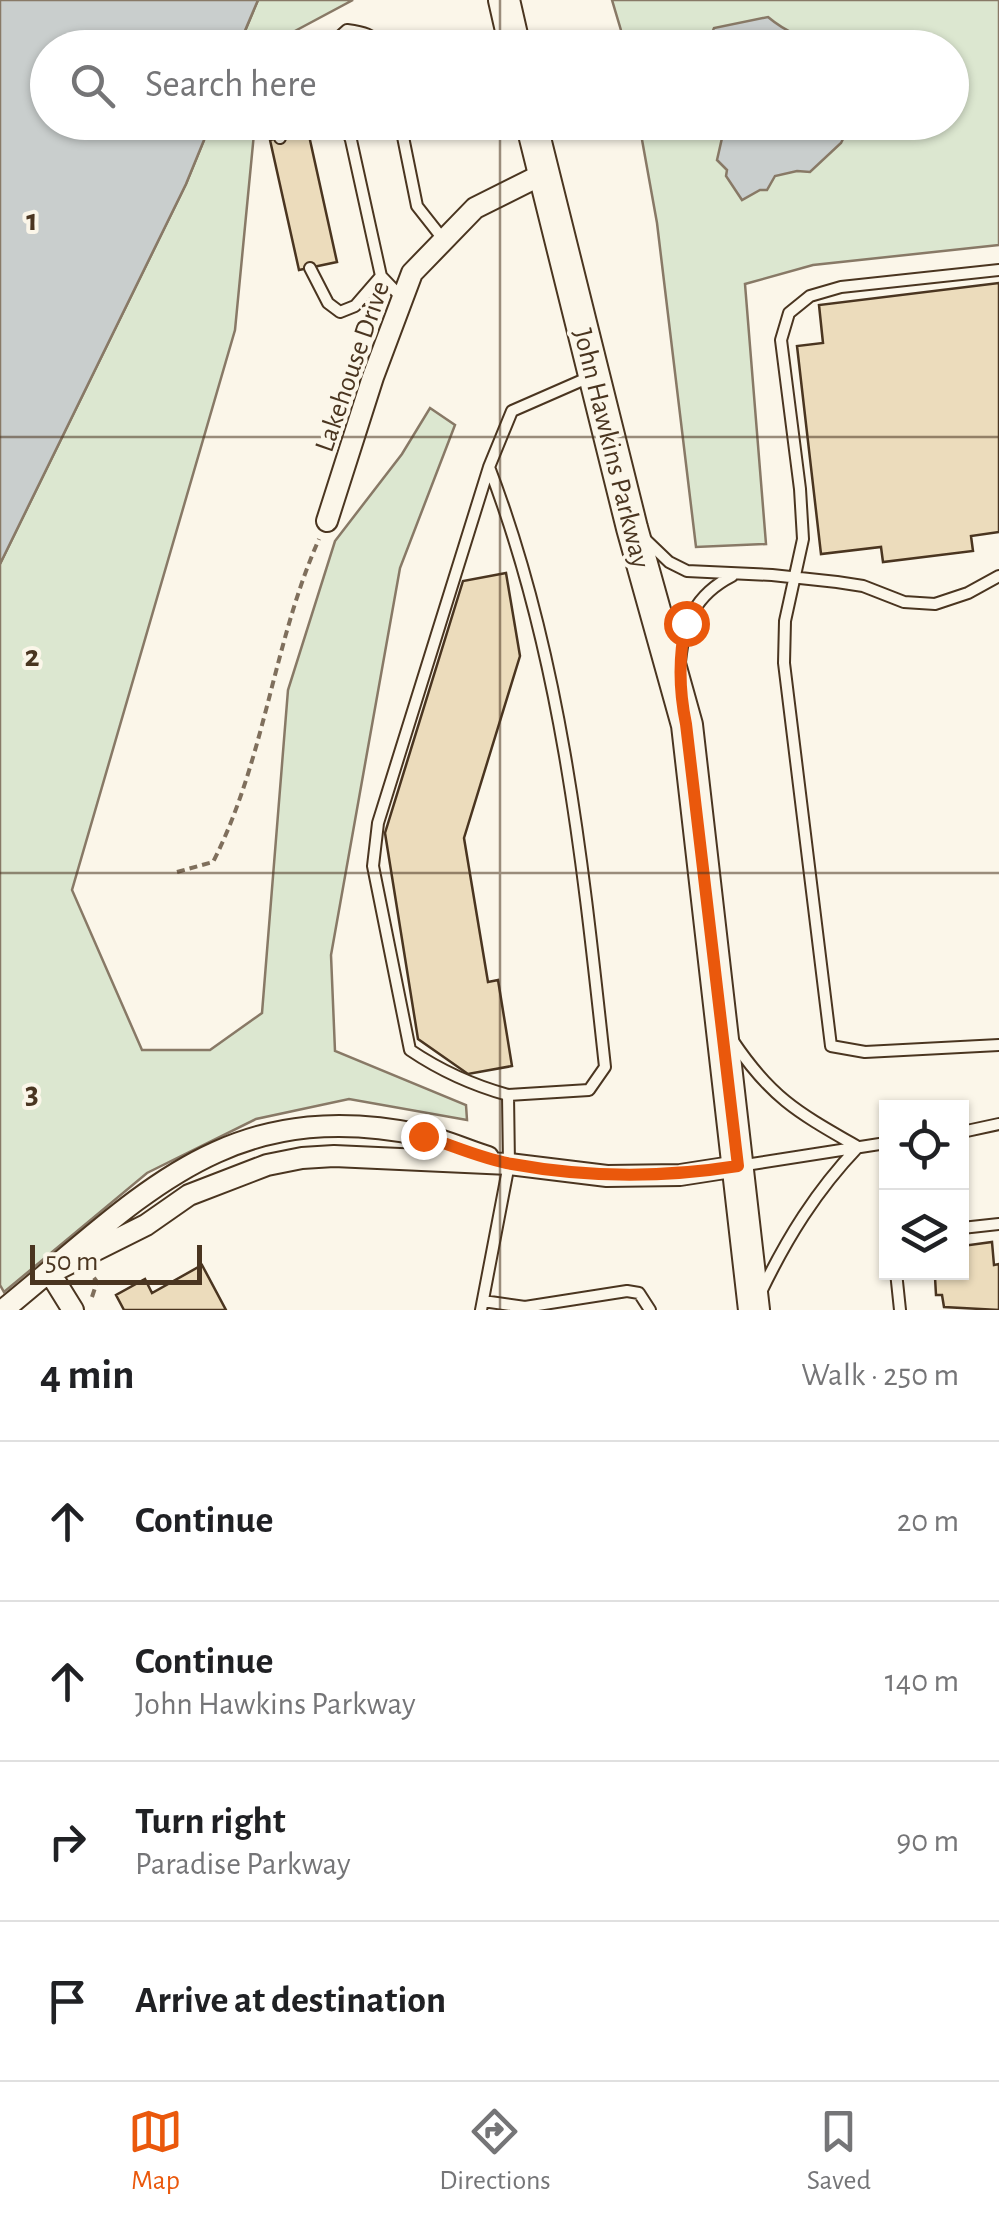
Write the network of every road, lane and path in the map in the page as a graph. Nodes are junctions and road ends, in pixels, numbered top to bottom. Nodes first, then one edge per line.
1 (504, 0) edge
2 (510, 30) edge
3 (351, 140) edge
4 (404, 140) edge
5 (536, 140) edge
6 (543, 174) junction
7 (444, 240) junction
8 (310, 268) dead end
9 (999, 270) edge
10 (381, 276) junction
11 (403, 298) junction
12 (593, 376) junction
13 (489, 466) junction
14 (327, 520) joint
15 (632, 528) junction
16 (733, 575) junction
17 (999, 576) edge
18 (795, 578) junction
19 (680, 694) junction
20 (177, 872) dead end
21 (721, 1023) junction
22 (999, 1045) edge
23 (508, 1095) junction
24 (999, 1124) edge
25 (969, 1130) edge
26 (879, 1144) edge
27 (858, 1147) junction
28 (509, 1164) junction
29 (738, 1166) junction
30 (999, 1224) edge
31 (969, 1227) edge
32 (50, 1274) junction
33 (897, 1280) edge
34 (482, 1306) edge
35 (753, 1309) edge
36 (3, 1310) edge
37 (72, 1310) edge
38 (650, 1310) edge
39 (900, 1310) edge

1 - 2 main road
3 - 10 lane
4 - 7 lane
5 - 6 main road, John Hawkins Parkway
6 - 7 street, Lakehouse Drive
6 - 12 main road, John Hawkins Parkway
7 - 11 street, Lakehouse Drive
8 - 10 lane
9 - 18 lane
10 - 11 lane
11 - 14 street, Lakehouse Drive
12 - 13 lane
12 - 15 main road, John Hawkins Parkway
13 - 23 lane
13 - 23 lane
14 - 20 path
15 - 16 lane
15 - 19 main road, John Hawkins Parkway
16 - 18 lane
16 - 19 lane
17 - 18 lane
18 - 22 lane
19 - 21 main road, John Hawkins Parkway
21 - 27 lane
21 - 29 main road, John Hawkins Parkway
23 - 28 lane
24 - 25 lane
26 - 27 lane
27 - 29 lane
27 - 35 lane
28 - 29 street
28 - 32 street
28 - 32 street
28 - 34 lane
29 - 35 main road, John Hawkins Parkway
30 - 31 lane
32 - 36 street
32 - 37 street
33 - 39 lane
34 - 38 lane

